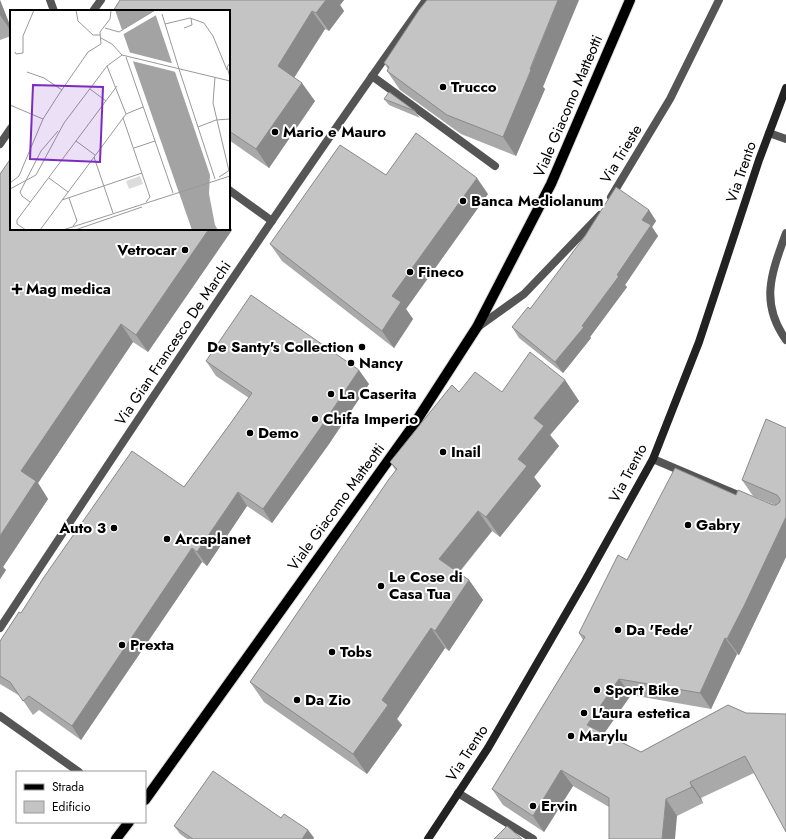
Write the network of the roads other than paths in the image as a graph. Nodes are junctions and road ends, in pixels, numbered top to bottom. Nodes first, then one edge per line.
1 (50, 0) edge
2 (101, 0) edge
3 (426, 0) edge
4 (630, 0) edge
5 (719, 0) edge
6 (54, 10) edge
7 (94, 10) edge
8 (372, 76) junction
9 (786, 88) edge
10 (10, 129) edge
11 (769, 132) junction
12 (786, 139) edge
13 (0, 144) edge
14 (495, 166) dead end
15 (230, 191) edge
16 (272, 221) junction
17 (786, 233) edge
18 (477, 327) junction
19 (786, 340) edge
20 (654, 459) junction
21 (751, 501) edge
22 (0, 628) edge
23 (0, 716) edge
24 (78, 771) edge
25 (458, 793) junction
26 (146, 799) edge
27 (128, 823) edge
28 (116, 839) edge
29 (428, 839) edge
30 (532, 839) edge

1 - 6 street
2 - 7 street
3 - 8 street, Via Gian Francesco De Marchi
4 - 18 main road, Viale Giacomo Matteotti
5 - 18 street, Via Trieste
8 - 14 street
8 - 16 street, Via Gian Francesco De Marchi
9 - 11 main road, Via Trento
10 - 13 street
11 - 12 street
11 - 20 main road, Via Trento
15 - 16 street
16 - 22 street, Via Gian Francesco De Marchi
17 - 19 street
18 - 26 main road, Viale Giacomo Matteotti
20 - 21 street
20 - 25 main road, Via Trento
23 - 24 street
25 - 29 main road, Via Trento
25 - 30 street
27 - 28 main road

